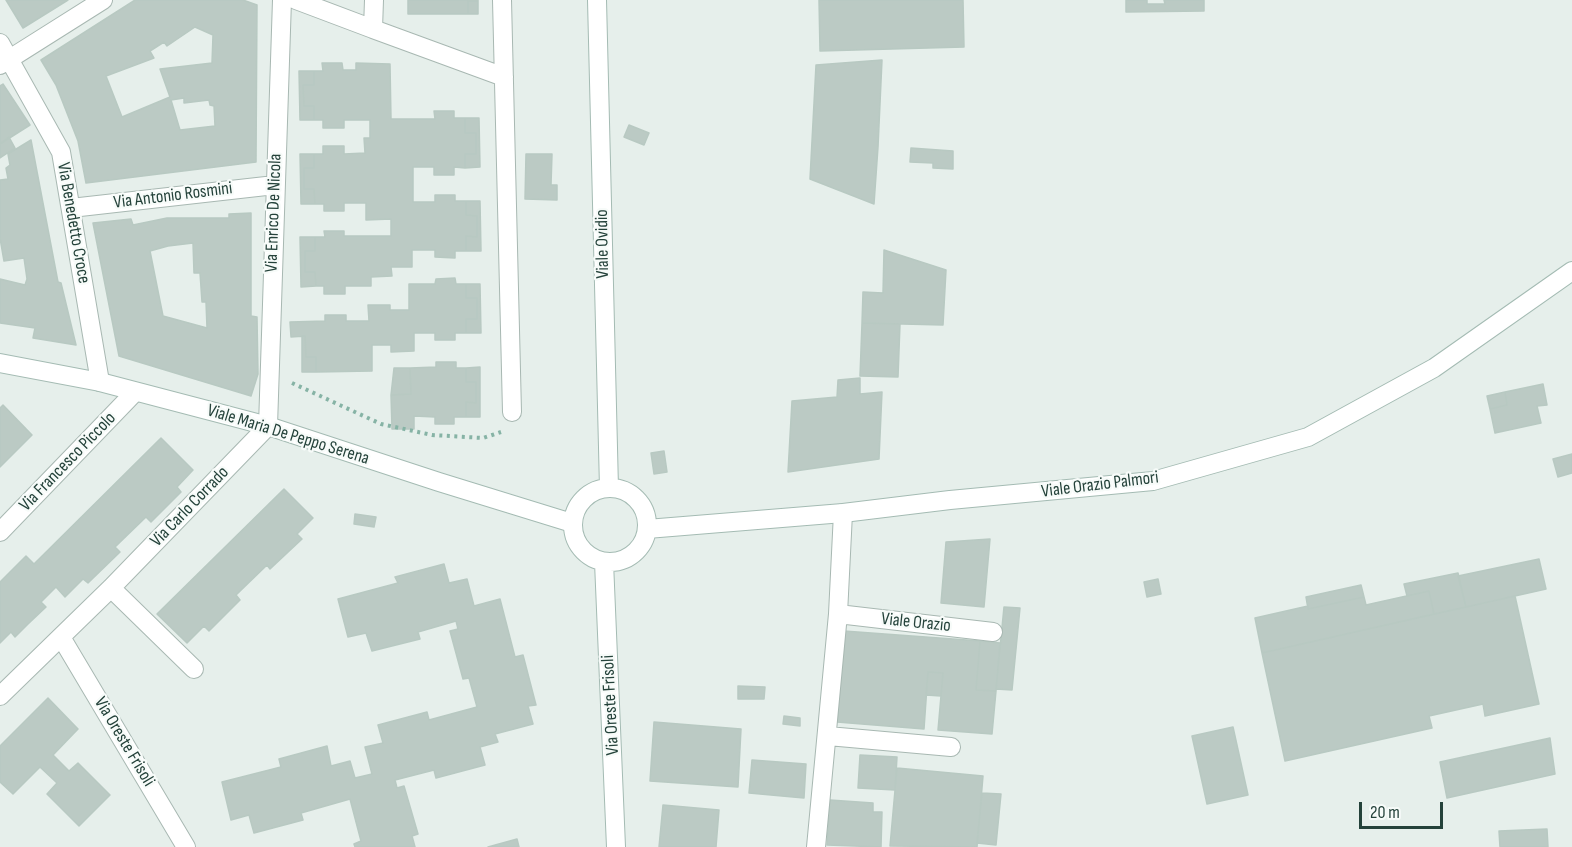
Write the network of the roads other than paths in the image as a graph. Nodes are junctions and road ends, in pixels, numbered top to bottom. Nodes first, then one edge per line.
1 (103, 0) edge
2 (282, 0) edge
3 (296, 0) edge
4 (374, 0) edge
5 (502, 0) edge
6 (597, 0) edge
7 (373, 29) junction
8 (0, 43) edge
9 (5, 62) edge
10 (504, 77) junction
11 (275, 184) junction
12 (71, 208) junction
13 (1572, 271) edge
14 (0, 363) edge
15 (100, 382) junction
16 (135, 392) junction
17 (512, 412) road end
18 (268, 426) junction
19 (609, 488) junction
20 (843, 513) junction
21 (572, 524) junction
22 (647, 529) junction
23 (0, 532) edge
24 (604, 562) junction
25 (111, 588) junction
26 (838, 614) junction
27 (993, 632) dead end
28 (61, 637) junction
29 (194, 669) dead end
30 (0, 696) edge
31 (828, 736) junction
32 (951, 747) dead end
33 (186, 847) edge
34 (616, 847) edge
35 (816, 847) edge

1 - 9 street
2 - 11 street, Via Enrico De Nicola
3 - 7 street
4 - 7 street
5 - 10 street
6 - 19 street, Viale Ovidio
7 - 10 street
8 - 9 street, Via Benedetto Croce
9 - 12 street, Via Benedetto Croce
10 - 17 street
11 - 12 street, Via Antonio Rosmini
11 - 18 street, Via Enrico De Nicola
12 - 15 street, Via Benedetto Croce
13 - 20 street, Viale Orazio Palmori
14 - 15 street, Viale Maria De Peppo Serena
15 - 16 street, Viale Maria De Peppo Serena
16 - 18 street, Viale Maria De Peppo Serena
16 - 23 street, Via Francesco Piccolo
18 - 21 street, Viale Maria De Peppo Serena
18 - 25 street, Via Carlo Corrado
19 - 21 street
19 - 22 street
20 - 22 street, Viale Orazio Palmori
20 - 26 street
21 - 24 street
22 - 24 street
24 - 34 street, Via Oreste Frisoli
25 - 28 street, Via Carlo Corrado
25 - 29 street
26 - 27 street, Viale Orazio
26 - 31 street
28 - 30 street, Via Carlo Corrado
28 - 33 street, Via Oreste Frisoli
31 - 32 street
31 - 35 street

